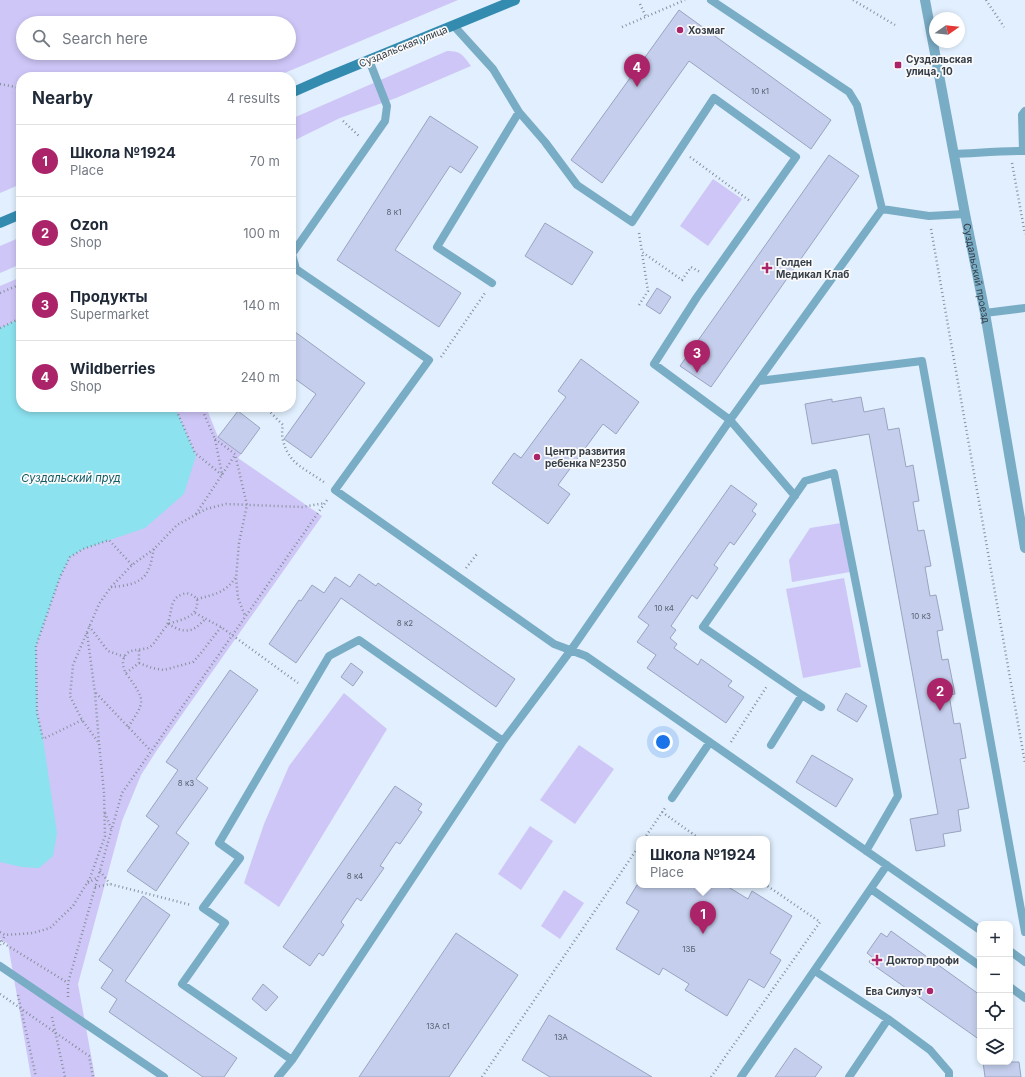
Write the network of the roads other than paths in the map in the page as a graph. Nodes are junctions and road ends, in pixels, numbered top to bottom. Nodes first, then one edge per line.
1 (515, 0) edge
2 (712, 0) edge
3 (925, 0) edge
4 (454, 26) junction
5 (368, 60) junction
6 (296, 91) edge
7 (519, 112) junction
8 (1025, 112) edge
9 (1024, 151) edge
10 (954, 154) junction
11 (882, 209) junction
12 (965, 214) junction
13 (16, 216) edge
14 (0, 223) edge
15 (296, 248) edge
16 (296, 269) edge
17 (492, 283) dead end
18 (1025, 308) edge
19 (985, 313) junction
20 (759, 380) junction
21 (730, 420) junction
22 (795, 496) junction
23 (1025, 548) edge
24 (570, 650) junction
25 (802, 695) junction
26 (821, 707) dead end
27 (503, 741) junction
28 (710, 742) junction
29 (771, 745) dead end
30 (672, 798) road end
31 (866, 850) junction
32 (887, 865) junction
33 (871, 889) junction
34 (977, 928) edge
35 (1025, 932) edge
36 (1013, 953) edge
37 (1025, 962) edge
38 (977, 964) edge
39 (0, 966) edge
40 (815, 971) junction
41 (1013, 989) edge
42 (1025, 998) edge
43 (888, 1019) junction
44 (292, 1060) junction
45 (164, 1077) edge
46 (278, 1077) edge
47 (741, 1077) edge
48 (849, 1077) edge
49 (949, 1077) edge

1 - 4 street, Суздальская улица
2 - 11 lane
3 - 10 street, Суздальский проезд
4 - 5 street, Суздальская улица
4 - 7 lane
5 - 6 street, Суздальская улица
5 - 15 lane
7 - 17 lane
7 - 21 lane
8 - 9 lane
9 - 10 lane
10 - 12 street, Суздальский проезд
11 - 12 lane
11 - 20 lane
12 - 19 street, Суздальский проезд
13 - 14 street
16 - 24 lane
18 - 19 lane
19 - 23 street, Суздальский проезд
20 - 21 lane
20 - 35 lane
21 - 22 lane
21 - 24 lane
22 - 25 lane
22 - 31 lane
24 - 27 lane
24 - 28 lane
25 - 26 lane
25 - 29 lane
27 - 44 lane
27 - 44 lane
28 - 30 lane
28 - 31 lane
31 - 32 lane
32 - 33 lane
32 - 34 lane
33 - 38 lane
33 - 40 lane
36 - 37 lane
39 - 45 lane
40 - 43 lane
40 - 47 lane
41 - 42 lane
43 - 48 lane
43 - 49 lane
44 - 46 lane

